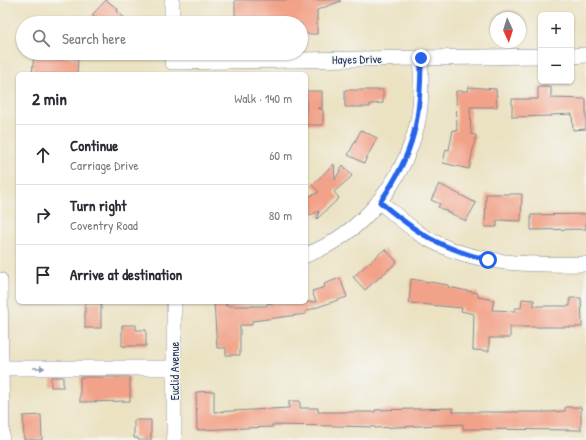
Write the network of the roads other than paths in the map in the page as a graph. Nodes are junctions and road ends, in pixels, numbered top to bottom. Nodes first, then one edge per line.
1 (172, 0) edge
2 (172, 16) edge
3 (586, 55) edge
4 (538, 56) edge
5 (574, 56) edge
6 (421, 58) junction
7 (172, 63) edge
8 (380, 202) junction
9 (308, 254) edge
10 (586, 264) edge
11 (0, 280) edge
12 (174, 304) edge
13 (1, 368) edge
14 (174, 368) junction
15 (2, 440) edge
16 (174, 440) edge

1 - 2 street
3 - 5 street
4 - 6 street, Hayes Drive
6 - 7 street, Hayes Drive
6 - 8 street
8 - 9 street
8 - 10 street
11 - 13 street
12 - 14 street, Euclid Avenue
13 -> 14 street
13 - 15 street
14 - 16 street, Euclid Avenue

